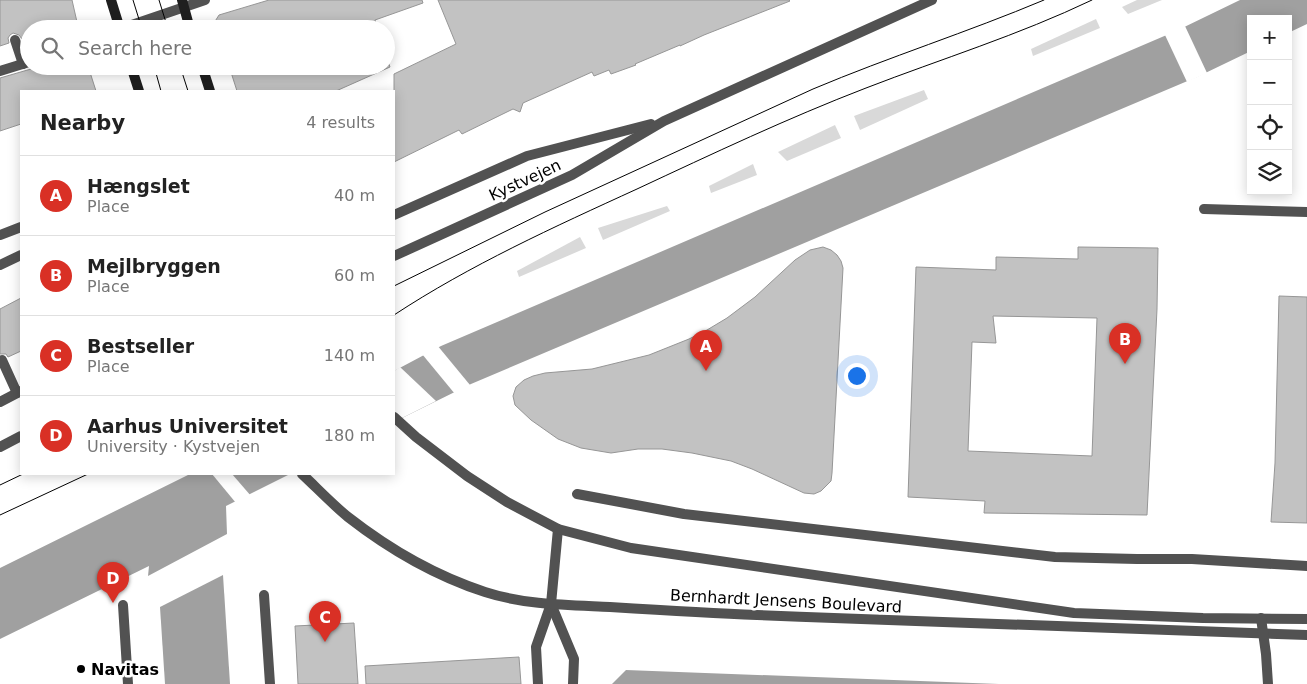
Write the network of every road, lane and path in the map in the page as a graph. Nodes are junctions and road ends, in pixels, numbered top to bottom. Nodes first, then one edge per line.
1 (111, 0) edge
2 (205, 0) edge
3 (932, 0) edge
4 (183, 3) edge
5 (117, 20) edge
6 (142, 20) edge
7 (188, 20) edge
8 (15, 40) dead end
9 (20, 50) edge
10 (20, 65) edge
11 (0, 70) edge
12 (135, 75) edge
13 (205, 75) edge
14 (139, 90) edge
15 (210, 90) edge
16 (664, 121) junction
17 (1204, 209) dead end
18 (1307, 212) edge
19 (395, 215) edge
20 (20, 227) edge
21 (0, 235) edge
22 (20, 255) edge
23 (395, 256) edge
24 (0, 265) edge
25 (2, 360) dead end
26 (19, 392) edge
27 (0, 402) edge
28 (396, 420) edge
29 (20, 437) edge
30 (0, 447) edge
31 (303, 475) edge
32 (577, 494) dead end
33 (558, 530) junction
34 (1307, 566) edge
35 (264, 595) dead end
36 (551, 604) junction
37 (123, 605) dead end
38 (1260, 618) junction
39 (1307, 619) edge
40 (1263, 634) junction
41 (1307, 635) edge
42 (128, 684) edge
43 (270, 684) edge
44 (538, 684) edge
45 (573, 684) edge
46 (1268, 684) edge

1 - 5 main road
2 - 4 street
3 - 16 street, Kystvejen
4 - 6 street
4 - 7 main road
8 - 9 street
10 - 11 street
12 - 14 main road
13 - 15 main road
16 - 19 street, Kystvejen
16 - 23 street, Kystvejen
17 - 18 street
20 - 21 street
22 - 24 street
25 - 26 street
26 - 27 street
28 - 33 street, Bernhardt Jensens Boulevard
29 - 30 street
31 - 36 street, Bernhardt Jensens Boulevard
32 - 34 street
33 - 36 street
33 - 38 street, Bernhardt Jensens Boulevard
35 - 43 street
36 - 40 street, Bernhardt Jensens Boulevard
36 - 44 street
36 - 45 street
37 - 42 street
38 - 39 street, Bernhardt Jensens Boulevard
38 - 40 street
40 - 41 street, Bernhardt Jensens Boulevard
40 - 46 street

